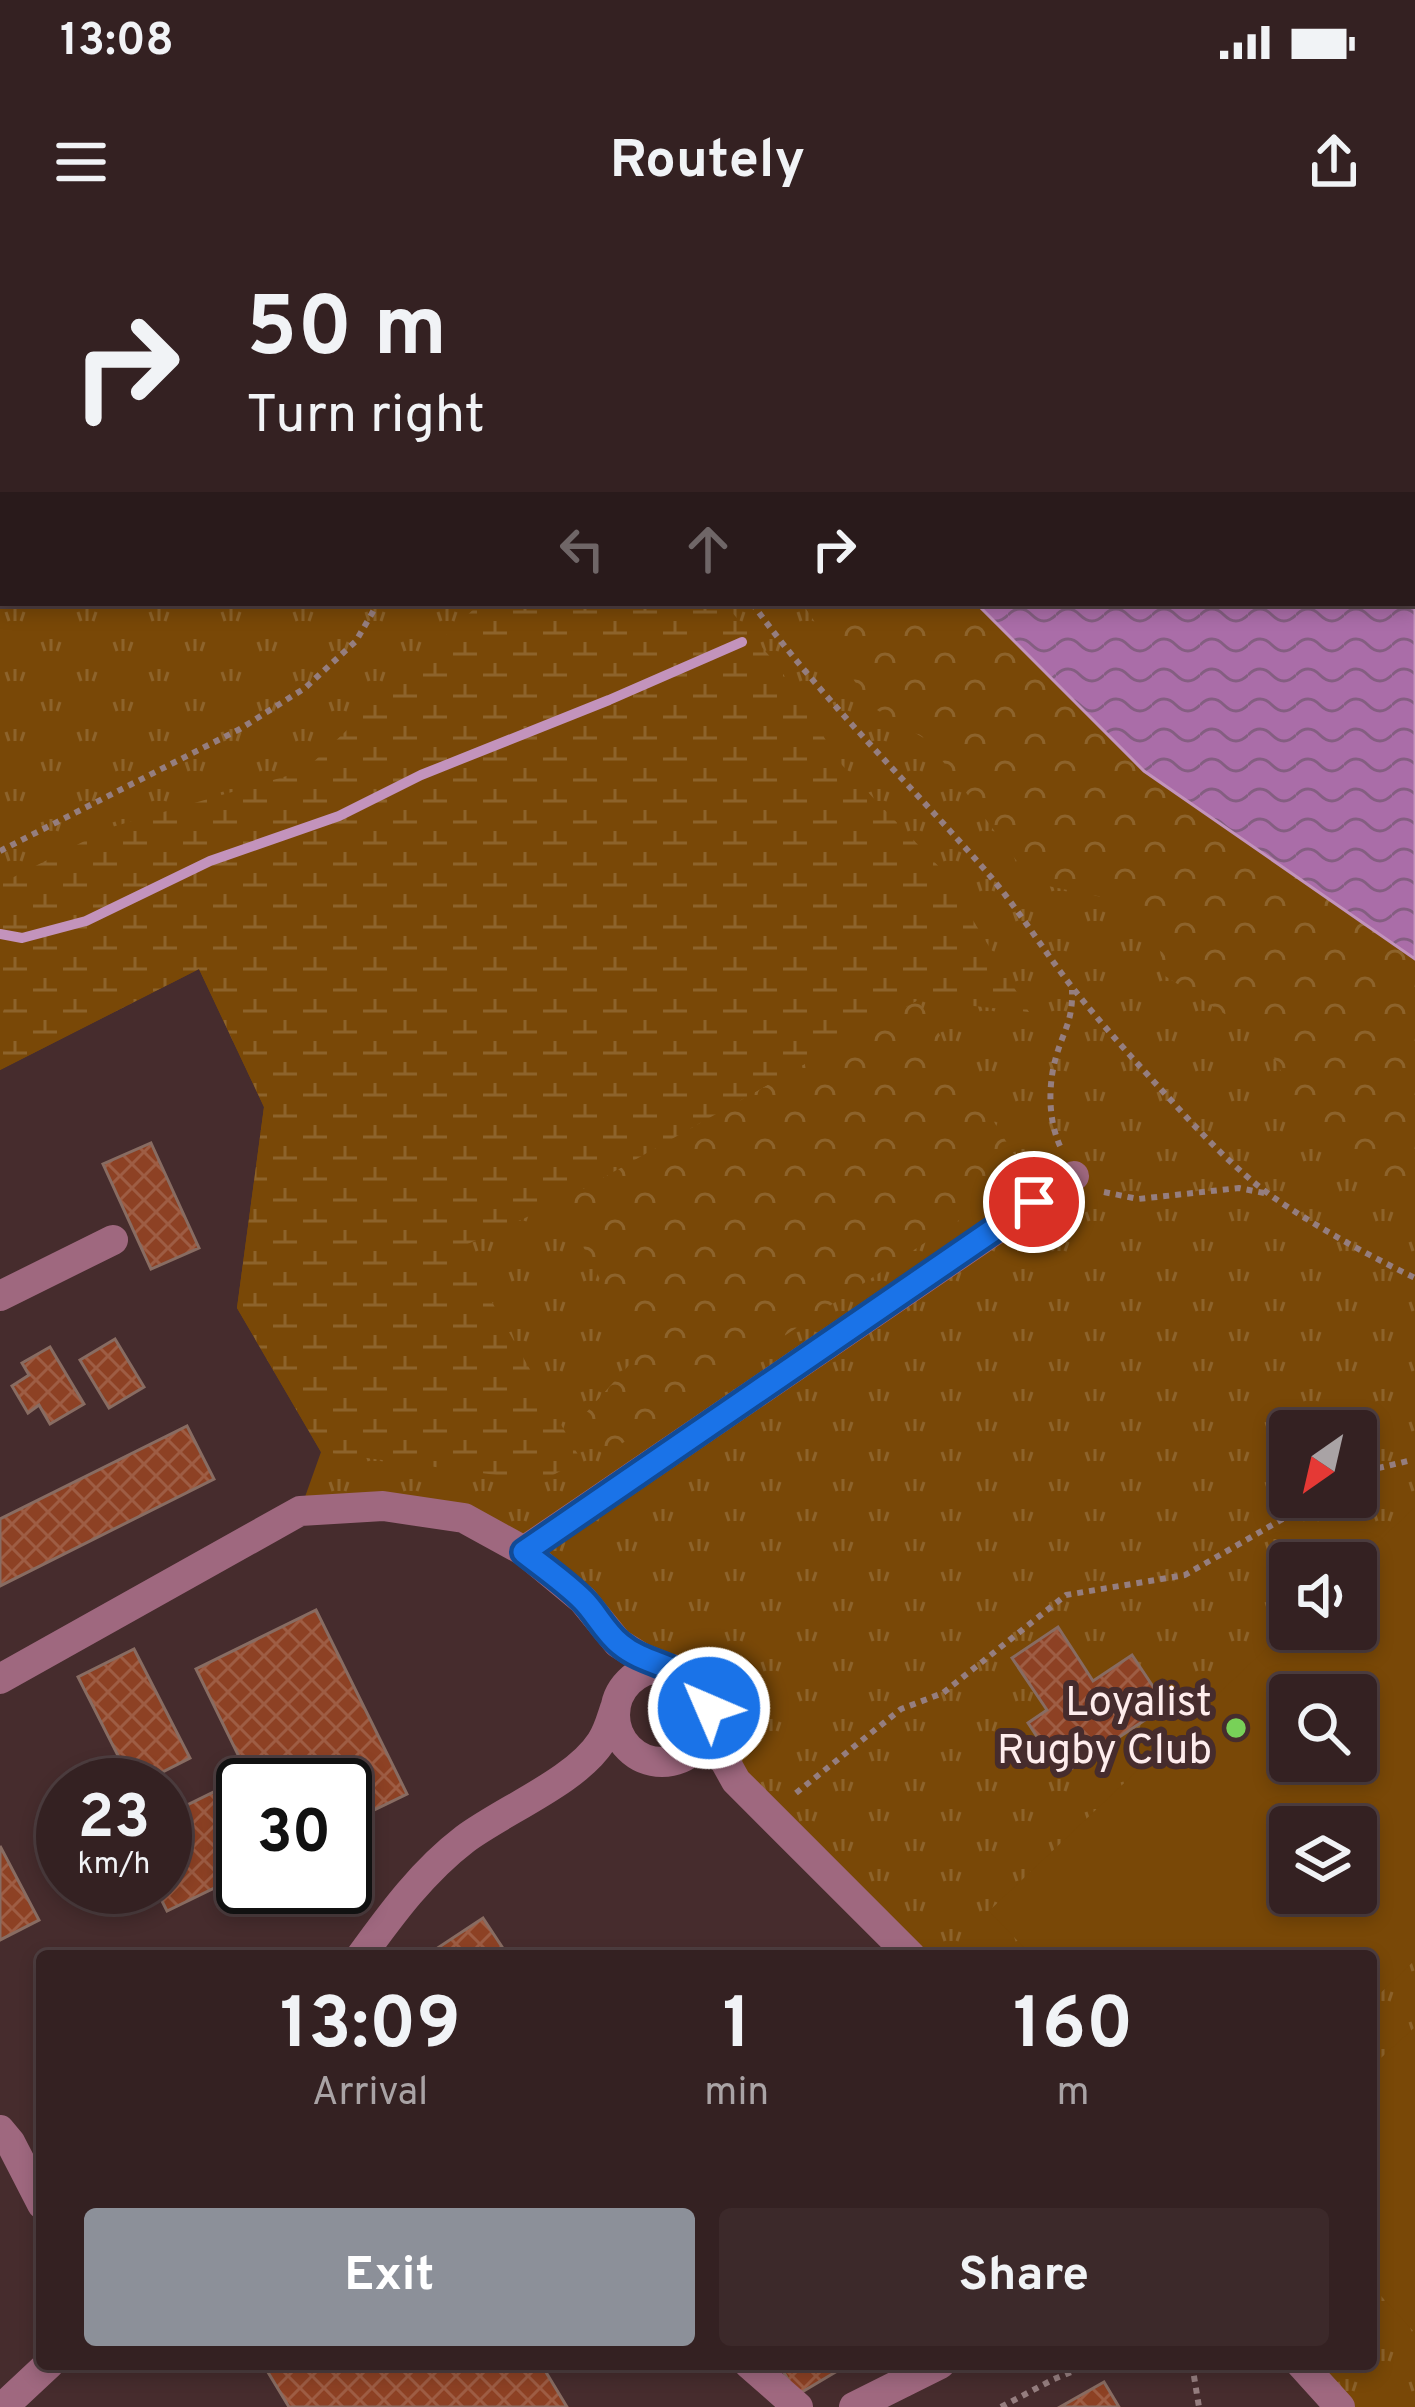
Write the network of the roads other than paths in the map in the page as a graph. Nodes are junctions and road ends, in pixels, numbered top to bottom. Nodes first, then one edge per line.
1 (1074, 1176) road end
2 (112, 1240) dead end
3 (0, 1296) edge
4 (524, 1552) junction
5 (618, 1643) junction
6 (670, 1669) junction
7 (0, 1679) edge
8 (617, 1701) junction
9 (709, 1723) junction
10 (656, 1760) junction
11 (576, 1768) junction
12 (736, 1781) junction
13 (365, 1950) edge
14 (905, 1950) edge
15 (0, 2130) edge
16 (36, 2192) edge
17 (43, 2370) edge
18 (756, 2370) edge
19 (928, 2370) edge
20 (1306, 2370) edge
21 (3, 2407) edge
22 (798, 2407) edge
23 (854, 2407) edge
24 (1340, 2407) edge

1 - 4 street
2 - 3 street
4 - 5 street
4 - 7 street
5 - 6 street
5 - 8 street
6 - 8 street
6 - 9 street
8 - 10 street
8 - 11 street
9 - 10 street
9 - 12 street
10 - 11 street
10 - 12 street
11 - 13 street
12 - 14 street
15 - 16 street
17 - 21 street
18 - 22 street
19 - 23 street
20 - 24 street

